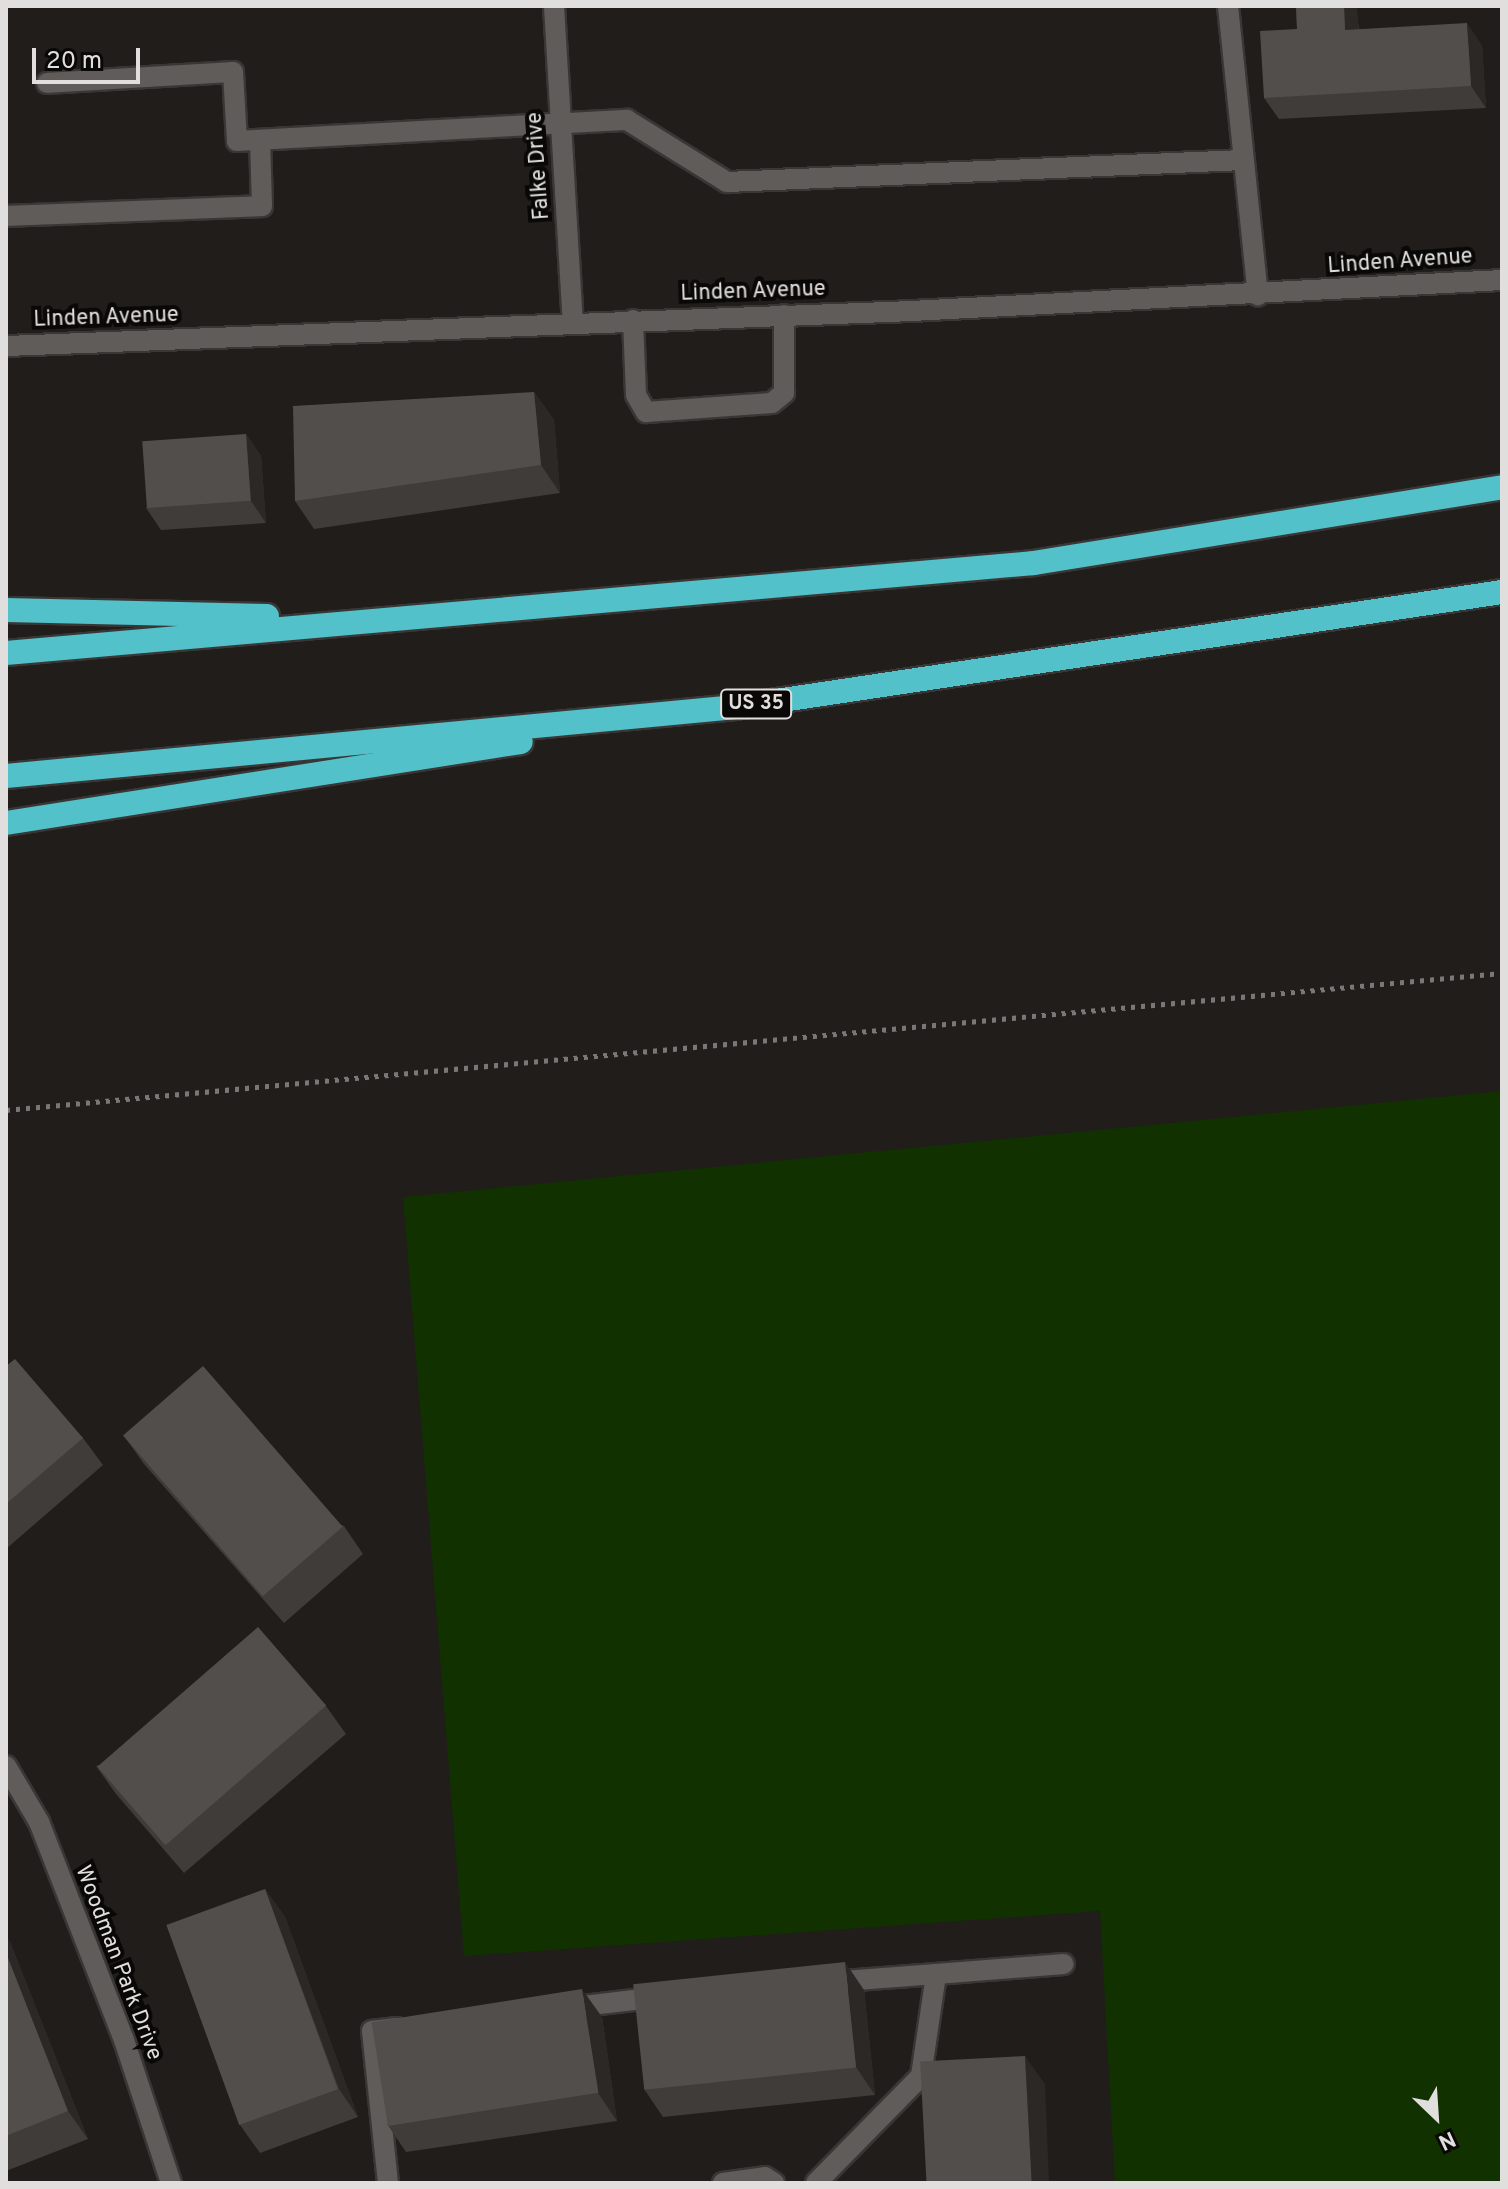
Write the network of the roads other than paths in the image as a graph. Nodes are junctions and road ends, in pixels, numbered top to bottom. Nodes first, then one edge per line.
1 (554, 6) edge
2 (1228, 6) edge
3 (47, 83) dead end
4 (560, 122) junction
5 (260, 140) junction
6 (1244, 160) junction
7 (6, 216) edge
8 (1502, 280) edge
9 (1258, 295) junction
10 (784, 315) junction
11 (633, 320) junction
12 (573, 323) junction
13 (6, 346) edge
14 (1502, 487) edge
15 (1502, 592) edge
16 (6, 610) edge
17 (369, 620) junction
18 (6, 653) edge
19 (736, 707) junction
20 (6, 776) edge
21 (6, 823) edge
22 (6, 1766) edge
23 (1064, 1964) dead end
24 (936, 1974) junction
25 (812, 1983) edge
26 (687, 1994) edge
27 (545, 2010) edge
28 (419, 2025) edge
29 (171, 2183) edge
30 (388, 2183) edge
31 (723, 2183) edge
32 (774, 2183) edge
33 (816, 2183) edge

1 - 4 main road, Falke Drive
2 - 6 main road
3 - 5 main road
4 - 5 main road
4 - 6 main road
4 - 12 main road, Falke Drive
5 - 7 main road
6 - 9 main road
8 - 9 main road, Linden Avenue
9 - 10 main road, Linden Avenue
10 - 11 main road, Linden Avenue
10 - 11 main road
11 - 12 main road, Linden Avenue
12 - 13 main road, Linden Avenue
14 - 17 highway
15 - 19 highway, US 35
16 - 17 highway
17 - 18 highway
19 - 20 highway, US 35
19 - 21 highway
22 - 29 main road, Woodman Park Drive
23 - 24 main road
24 - 25 main road
24 - 33 main road
26 - 27 main road
28 - 30 main road
31 - 32 main road

